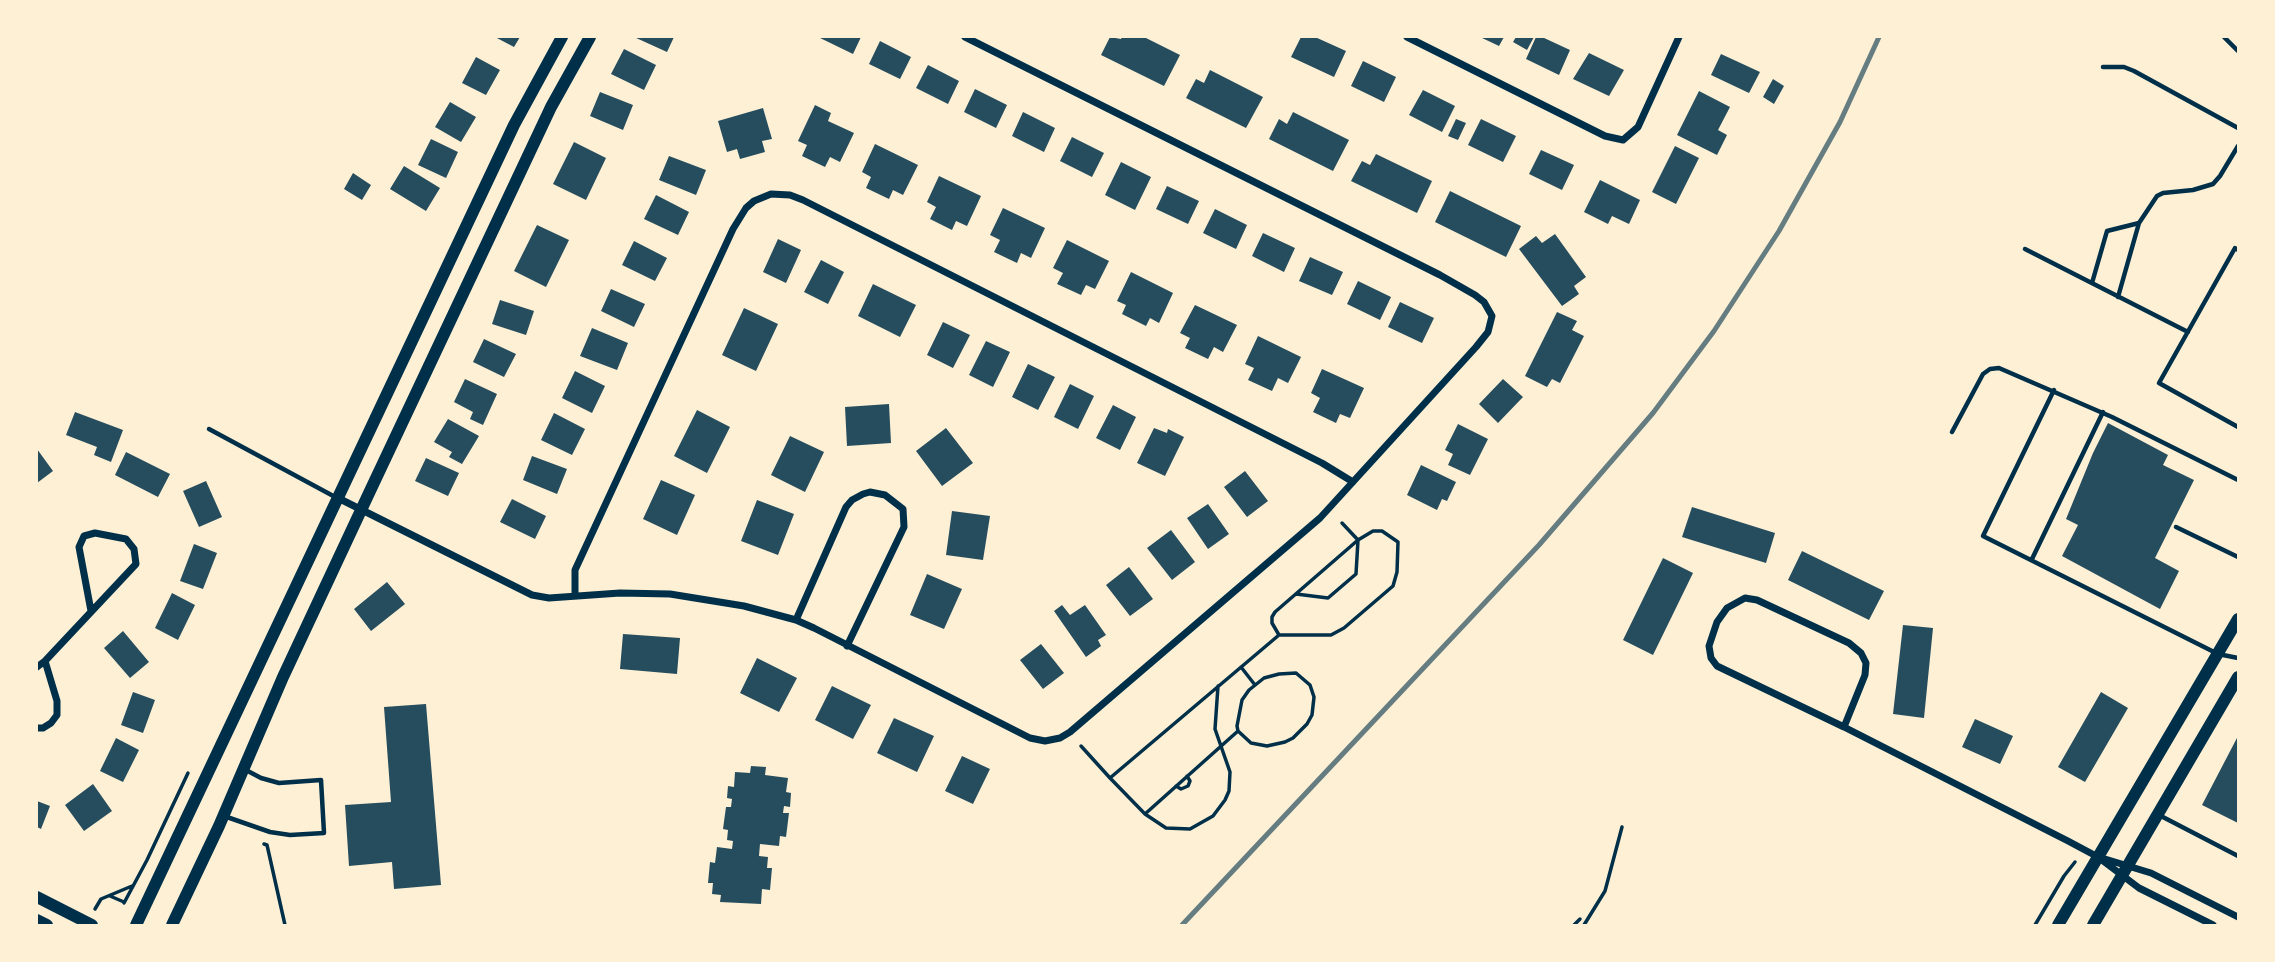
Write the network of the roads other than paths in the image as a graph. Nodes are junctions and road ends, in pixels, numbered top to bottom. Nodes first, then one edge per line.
1 (562, 37) edge
2 (590, 37) edge
3 (965, 37) edge
4 (1407, 37) edge
5 (1679, 37) edge
6 (2224, 37) edge
7 (2238, 51) edge
8 (2103, 67) dead end
9 (544, 69) junction
10 (565, 81) junction
11 (2238, 128) edge
12 (2238, 146) edge
13 (2139, 223) junction
14 (2025, 249) dead end
15 (2238, 250) edge
16 (2092, 283) junction
17 (2118, 297) junction
18 (2188, 332) junction
19 (2054, 390) junction
20 (2103, 412) junction
21 (2238, 427) edge
22 (209, 429) dead end
23 (1952, 432) dead end
24 (2238, 480) edge
25 (1353, 482) junction
26 (338, 498) junction
27 (361, 510) junction
28 (2176, 527) dead end
29 (2238, 557) edge
30 (2032, 559) junction
31 (575, 596) junction
32 (91, 611) junction
33 (2238, 619) edge
34 (796, 620) junction
35 (847, 646) junction
36 (2218, 654) junction
37 (2238, 658) edge
38 (45, 661) junction
39 (37, 667) edge
40 (2238, 677) edge
41 (1844, 727) junction
42 (37, 728) edge
43 (244, 769) junction
44 (2158, 814) junction
45 (223, 816) junction
46 (2238, 856) edge
47 (2098, 857) junction
48 (2125, 870) junction
49 (37, 897) edge
50 (2238, 916) edge
51 (37, 920) edge
52 (47, 925) edge
53 (92, 925) edge
54 (136, 925) edge
55 (172, 925) edge
56 (2058, 925) edge
57 (2094, 925) edge
58 (2213, 925) edge

1 - 9 street
2 - 10 street
3 - 25 street
4 - 5 street
6 - 7 lane
8 - 11 lane
9 - 10 street
9 - 26 street
10 - 27 street
12 - 13 lane
13 - 16 lane
13 - 17 lane
14 - 16 lane
15 - 18 lane
16 - 17 lane
17 - 18 lane
18 - 21 lane
19 - 20 lane
19 - 23 lane
19 - 30 lane
20 - 24 lane
20 - 30 lane
22 - 26 lane
25 - 31 street
25 - 35 street
26 - 27 street
26 - 54 street
27 - 31 street
27 - 43 street
28 - 29 lane
30 - 36 lane
31 - 34 street
32 - 32 street
32 - 38 street
33 - 36 street
34 - 35 street
34 - 35 street
36 - 37 lane
36 - 47 street
38 - 39 street
38 - 42 street
40 - 44 street
41 - 41 street
41 - 47 street
43 - 45 street
43 - 45 lane
44 - 46 lane
44 - 48 street
45 - 55 street
47 - 48 street
47 - 56 street
48 - 50 street
48 - 57 street
48 - 58 street
49 - 53 street
51 - 52 street

